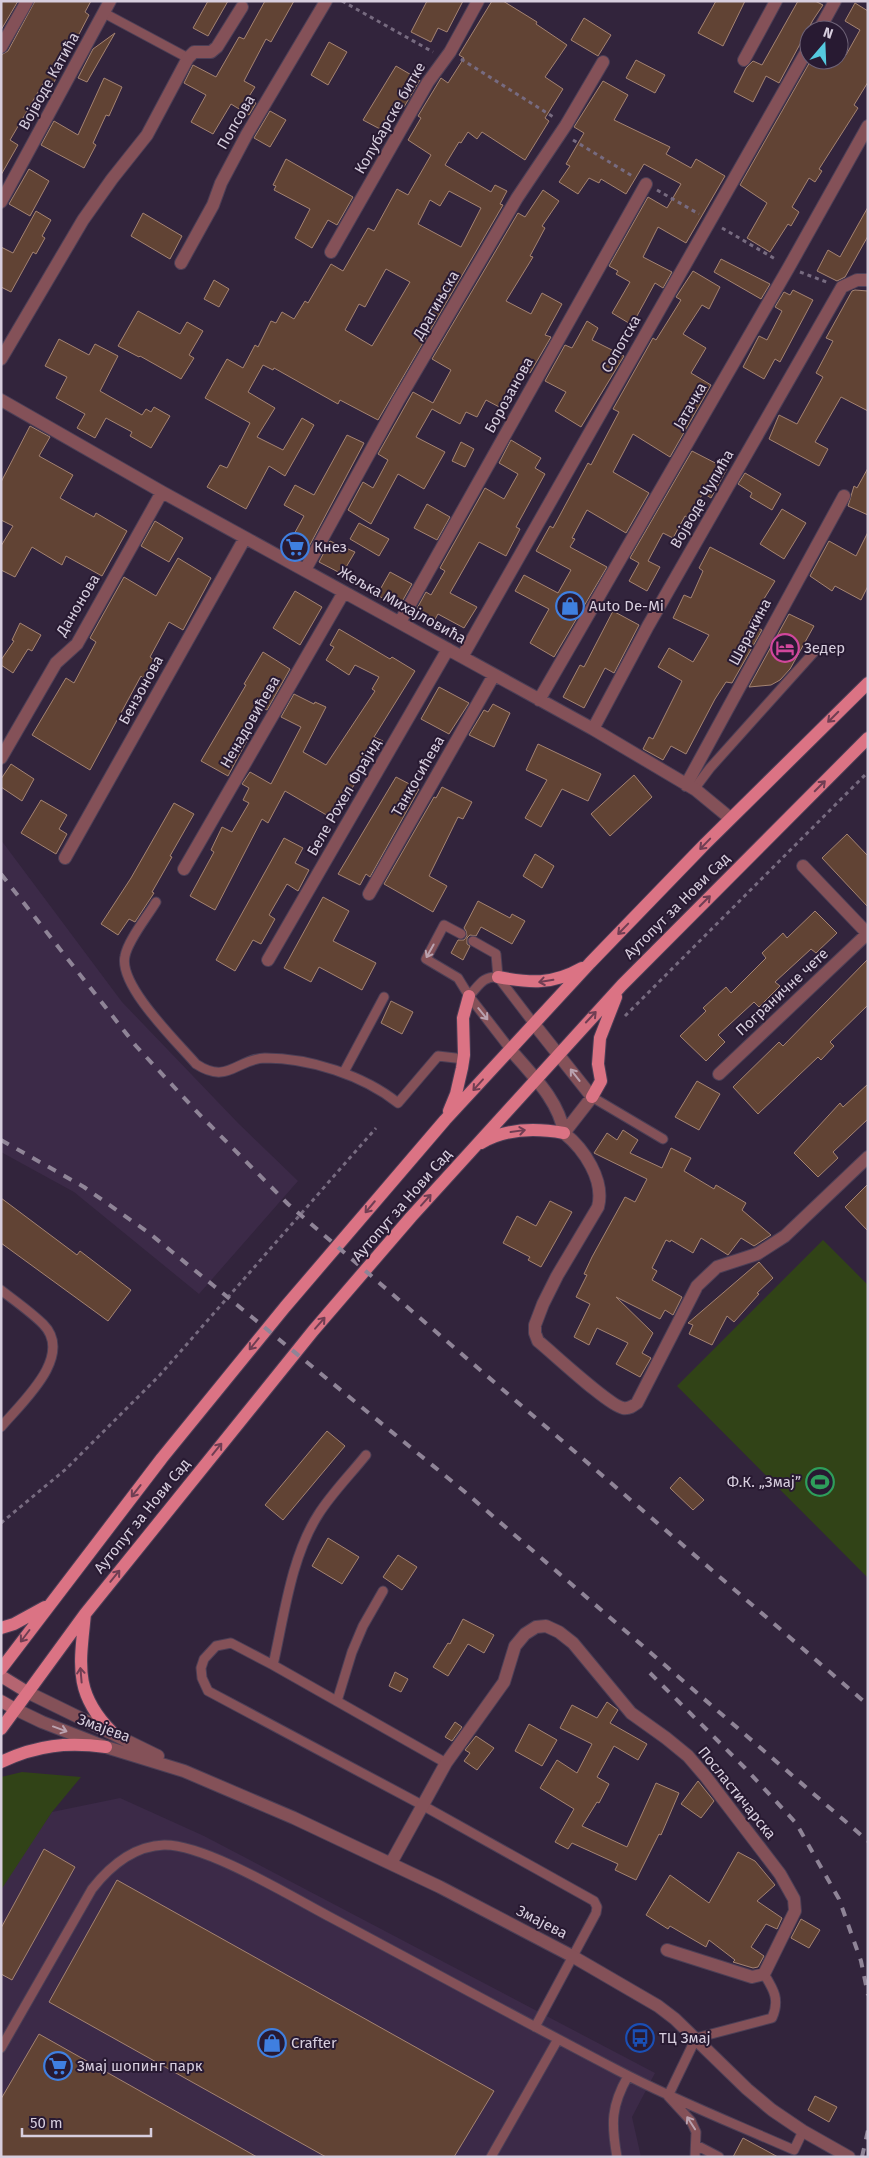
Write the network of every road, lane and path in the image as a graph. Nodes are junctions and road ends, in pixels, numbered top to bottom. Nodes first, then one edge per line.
1 (27, 1) edge
2 (110, 1) edge
3 (326, 1) edge
4 (342, 1) edge
5 (478, 1) edge
6 (776, 1) edge
7 (835, 1) edge
8 (242, 7) dead end
9 (104, 13) junction
10 (825, 20) edge
11 (1, 47) edge
12 (447, 55) junction
13 (188, 58) junction
14 (744, 60) dead end
15 (603, 62) dead end
16 (799, 64) edge
17 (868, 126) edge
18 (564, 129) junction
19 (646, 184) junction
20 (1, 202) edge
21 (710, 220) junction
22 (331, 252) dead end
23 (181, 263) dead end
24 (789, 267) junction
25 (868, 280) edge
26 (842, 287) junction
27 (1, 360) edge
28 (1, 400) edge
29 (162, 492) junction
30 (844, 496) dead end
31 (245, 538) junction
32 (305, 570) junction
33 (344, 592) junction
34 (400, 622) junction
35 (448, 649) junction
36 (815, 651) dead end
37 (462, 657) junction
38 (494, 675) junction
39 (868, 683) edge
40 (539, 700) junction
41 (592, 730) junction
42 (868, 738) edge
43 (1, 758) edge
44 (868, 772) edge
45 (691, 787) junction
46 (730, 818) junction
47 (65, 858) dead end
48 (803, 866) dead end
49 (184, 869) dead end
50 (369, 894) dead end
51 (156, 902) dead end
52 (461, 934) dead end
53 (867, 934) edge
54 (473, 941) dead end
55 (268, 960) dead end
56 (590, 963) junction
57 (498, 977) junction
58 (622, 985) junction
59 (469, 996) junction
60 (384, 997) dead end
61 (618, 1023) dead end
62 (534, 1024) junction
63 (510, 1049) junction
64 (558, 1053) junction
65 (464, 1059) junction
66 (344, 1072) junction
67 (719, 1074) dead end
68 (535, 1078) junction
69 (592, 1097) junction
70 (445, 1120) junction
71 (376, 1128) dead end
72 (564, 1133) junction
73 (663, 1139) dead end
74 (475, 1147) junction
75 (868, 1157) edge
76 (1, 1290) edge
77 (1, 1427) edge
78 (366, 1455) dead end
79 (1, 1523) edge
80 (383, 1591) dead end
81 (49, 1604) junction
82 (85, 1614) junction
83 (1, 1628) edge
84 (273, 1666) junction
85 (1, 1669) edge
86 (1, 1676) edge
87 (27, 1692) junction
88 (1, 1701) edge
89 (337, 1701) junction
90 (15, 1709) junction
91 (1, 1728) edge
92 (112, 1732) junction
93 (106, 1747) junction
94 (1, 1762) edge
95 (446, 1763) junction
96 (184, 1771) junction
97 (422, 1805) junction
98 (391, 1863) junction
99 (667, 1950) dead end
100 (572, 1956) junction
101 (764, 1974) junction
102 (535, 2027) junction
103 (696, 2038) junction
104 (558, 2039) junction
105 (1, 2048) edge
106 (628, 2076) junction
107 (668, 2096) junction
108 (803, 2131) junction
109 (696, 2145) junction
110 (791, 2154) edge
111 (491, 2157) edge
112 (617, 2157) edge
113 (694, 2157) edge
114 (719, 2157) edge
115 (849, 2157) edge

1 - 11 street
2 - 9 street, Војводе Катића
3 - 23 street, Попсова
4 - 12 path
5 - 12 street, Колубарске битке
6 - 14 street
7 - 10 street
8 - 13 street
9 - 13 lane
9 - 20 street, Војводе Катића
12 - 18 path
12 - 22 street, Колубарске битке
13 - 27 street
15 - 18 street, Драгињска
16 - 21 street, Сопотска
17 - 24 street, Јатачка
18 - 19 path
18 - 32 street, Драгињска
19 - 21 path
19 - 34 street, Борозанова
21 - 24 path
21 - 37 street, Сопотска
24 - 26 path
24 - 40 street, Јатачка
25 - 26 street
26 - 41 street, Војводе Чупића
28 - 29 street, Жељка Михајловића
29 - 31 street, Жељка Михајловића
29 - 43 street, Данонова
30 - 45 street, Швракина
31 - 32 street, Жељка Михајловића
31 - 47 street, Бензонова
32 - 33 street, Жељка Михајловића
33 - 34 street, Жељка Михајловића
33 - 49 street, Ненадовићева
34 - 35 street, Жељка Михајловића
35 - 37 street, Жељка Михајловића
35 - 55 street, Беле Рохел Фрајнд
36 - 45 lane
37 - 38 street, Жељка Михајловића
38 - 40 street, Жељка Михајловића
38 - 50 street, Танкосићева
39 -> 46 main road, Аутопут за Нови Сад
40 - 41 street, Жељка Михајловића
41 - 45 street, Жељка Михајловића
58 -> 42 main road, Аутопут за Нови Сад
44 - 61 path
45 - 46 street, Жељка Михајловића
46 -> 56 main road, Аутопут за Нови Сад
48 - 53 street
51 - 66 lane
52 -> 59 lane
53 - 67 street, Пограничне чете
54 - 57 lane
56 -> 57 main road
56 - 62 main road, Аутопут за Нови Сад
57 - 59 lane
57 - 62 lane
64 -> 58 main road, Аутопут за Нови Сад
58 - 69 main road
59 -> 63 lane
59 - 65 main road
60 - 66 lane
62 - 63 main road, Аутопут за Нови Сад
62 - 64 street
63 - 68 street
63 -> 70 main road, Аутопут за Нови Сад
64 - 68 main road, Аутопут за Нови Сад
69 -> 64 street
65 - 66 lane
65 - 70 main road
68 - 72 street
68 - 74 main road, Аутопут за Нови Сад
69 - 72 street
69 - 73 lane
70 -> 81 main road, Аутопут за Нови Сад
71 - 79 path
74 -> 72 main road
72 - 75 street
82 -> 74 main road, Аутопут за Нови Сад
76 - 77 lane
78 - 84 lane
80 - 89 lane
81 - 83 main road
81 -> 85 main road, Аутопут за Нови Сад
82 - 87 main road, Аутопут за Нови Сад
92 -> 82 main road
84 - 89 lane
84 - 97 lane
86 - 87 street
87 - 90 main road, Аутопут за Нови Сад
87 - 92 street, Змајева
88 - 90 street
89 - 95 lane
90 - 91 main road, Аутопут за Нови Сад
90 -> 93 street, Змајева
92 - 96 street, Змајева
93 - 94 main road
93 - 96 street, Змајева
95 - 97 street, Посластичарска
95 - 101 street, Посластичарска
96 - 98 street, Змајева
97 - 98 street, Посластичарска
97 - 100 lane
98 - 100 street, Змајева
99 - 101 street
100 - 102 lane
100 - 103 street, Змајева
101 - 103 lane
102 - 104 lane
102 - 105 lane
103 - 107 lane
103 - 108 street, Змајева
104 - 106 lane
104 - 111 lane
106 - 107 lane
106 - 112 lane
109 -> 107 lane
107 - 110 lane
108 - 110 lane
108 - 115 street, Змајева
109 - 113 lane
109 - 114 lane

